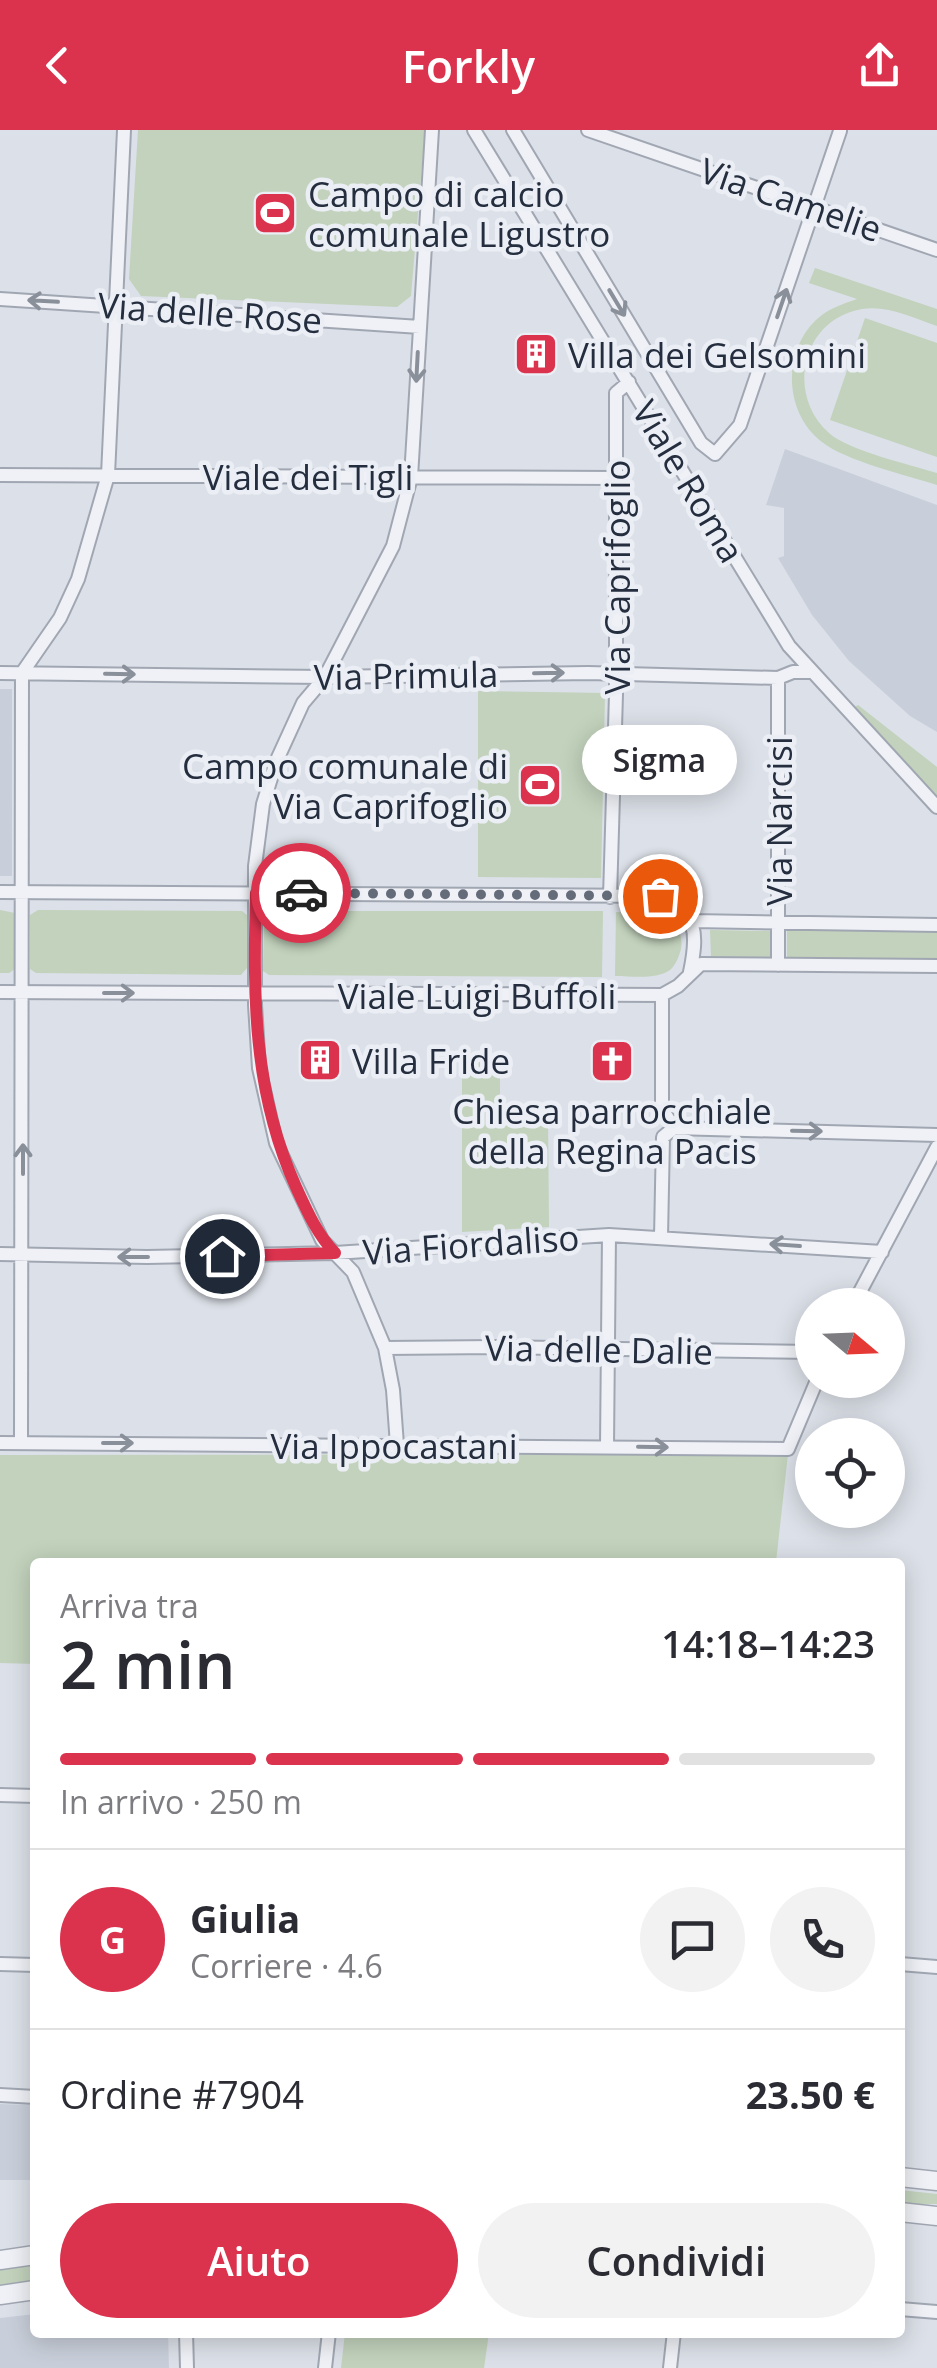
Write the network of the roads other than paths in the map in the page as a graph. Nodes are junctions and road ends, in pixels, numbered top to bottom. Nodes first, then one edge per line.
1 (124, 130) edge
2 (432, 130) edge
3 (474, 130) edge
4 (512, 130) edge
5 (588, 130) edge
6 (840, 132) edge
7 (814, 205) junction
8 (937, 250) edge
9 (0, 299) edge
10 (116, 305) junction
11 (420, 327) junction
12 (629, 382) junction
13 (0, 475) edge
14 (108, 475) junction
15 (410, 477) junction
16 (616, 478) junction
17 (811, 672) junction
18 (0, 673) edge
19 (22, 673) junction
20 (616, 674) junction
21 (326, 677) junction
22 (778, 678) junction
23 (937, 807) edge
24 (0, 892) edge
25 (21, 893) junction
26 (256, 893) junction
27 (610, 897) junction
28 (693, 921) junction
29 (779, 924) junction
30 (937, 925) edge
31 (778, 964) junction
32 (937, 966) edge
33 (690, 972) junction
34 (0, 992) edge
35 (22, 993) junction
36 (256, 994) junction
37 (662, 995) junction
38 (674, 1128) junction
39 (937, 1135) edge
40 (937, 1147) edge
41 (609, 1234) junction
42 (660, 1236) junction
43 (882, 1252) junction
44 (335, 1253) junction
45 (0, 1254) edge
46 (22, 1256) junction
47 (862, 1288) edge
48 (385, 1348) junction
49 (607, 1349) junction
50 (795, 1352) edge
51 (809, 1398) edge
52 (0, 1443) edge
53 (21, 1443) junction
54 (397, 1445) junction
55 (607, 1446) junction
56 (0, 1795) edge
57 (30, 1796) edge
58 (0, 1964) edge
59 (30, 1964) edge
60 (905, 1964) edge
61 (937, 1967) edge
62 (0, 2095) edge
63 (30, 2097) edge
64 (905, 2178) edge
65 (937, 2181) edge
66 (905, 2213) edge
67 (937, 2216) edge
68 (30, 2256) edge
69 (0, 2260) edge
70 (30, 2291) edge
71 (0, 2294) edge
72 (905, 2309) edge
73 (937, 2312) edge
74 (186, 2338) edge
75 (328, 2338) edge
76 (673, 2338) edge
77 (187, 2368) edge
78 (325, 2368) edge
79 (670, 2368) edge

1 - 10 street
2 - 11 street
3 - 12 street, Viale Roma
4 -> 7 street, Viale Roma
5 - 7 street, Via Camelie
6 - 7 street
7 - 8 street, Via Camelie
10 -> 9 street, Via delle Rose
10 - 11 street, Via delle Rose
10 - 14 street
11 -> 15 street
12 - 16 street, Via Caprifoglio
12 - 17 street, Viale Roma
13 - 14 street, Viale dei Tigli
14 - 15 street, Viale dei Tigli
14 - 19 street
15 - 16 street, Viale dei Tigli
15 - 21 street
16 - 20 street, Via Caprifoglio
17 - 22 street, Via Primula
17 - 23 street, Viale Roma
18 - 19 street, Via Primula
19 -> 21 street, Via Primula
19 - 25 street
21 -> 20 street, Via Primula
20 - 22 street, Via Primula
20 - 27 street, Via Caprifoglio
21 - 26 street
22 - 29 street, Via Narcisi
24 - 25 street
25 - 26 street
25 - 35 street
26 - 27 street
26 - 36 street
27 - 28 street
28 - 29 street
28 - 33 street
29 - 30 street
29 - 31 street, Via Narcisi
31 - 32 street, Viale Luigi Buffoli
31 - 33 street, Viale Luigi Buffoli
33 - 37 street, Viale Luigi Buffoli
34 - 35 street, Viale Luigi Buffoli
35 -> 36 street, Viale Luigi Buffoli
46 -> 35 street
36 - 37 street, Viale Luigi Buffoli
36 - 44 street
37 - 38 street
38 -> 39 street
38 - 42 street
40 - 43 street
41 - 42 street, Via Fiordaliso
41 - 44 street, Via Fiordaliso
41 - 49 street
43 -> 42 street, Via Fiordaliso
43 - 47 street
44 -> 46 street, Via Fiordaliso
44 - 48 street
45 - 46 street, Via Fiordaliso
46 - 53 street
48 - 49 street, Via delle Dalie
48 - 54 street
49 - 50 street, Via delle Dalie
49 - 55 street
55 -> 51 street, Via Ippocastani
52 - 53 street, Via Ippocastani
53 -> 54 street, Via Ippocastani
54 - 55 street, Via Ippocastani
56 - 57 street
58 - 59 street
60 - 61 street
62 - 63 street
64 - 65 street
66 - 67 street
68 - 69 street
70 - 71 street
72 - 73 street
74 - 77 street
75 - 78 street
76 - 79 street

